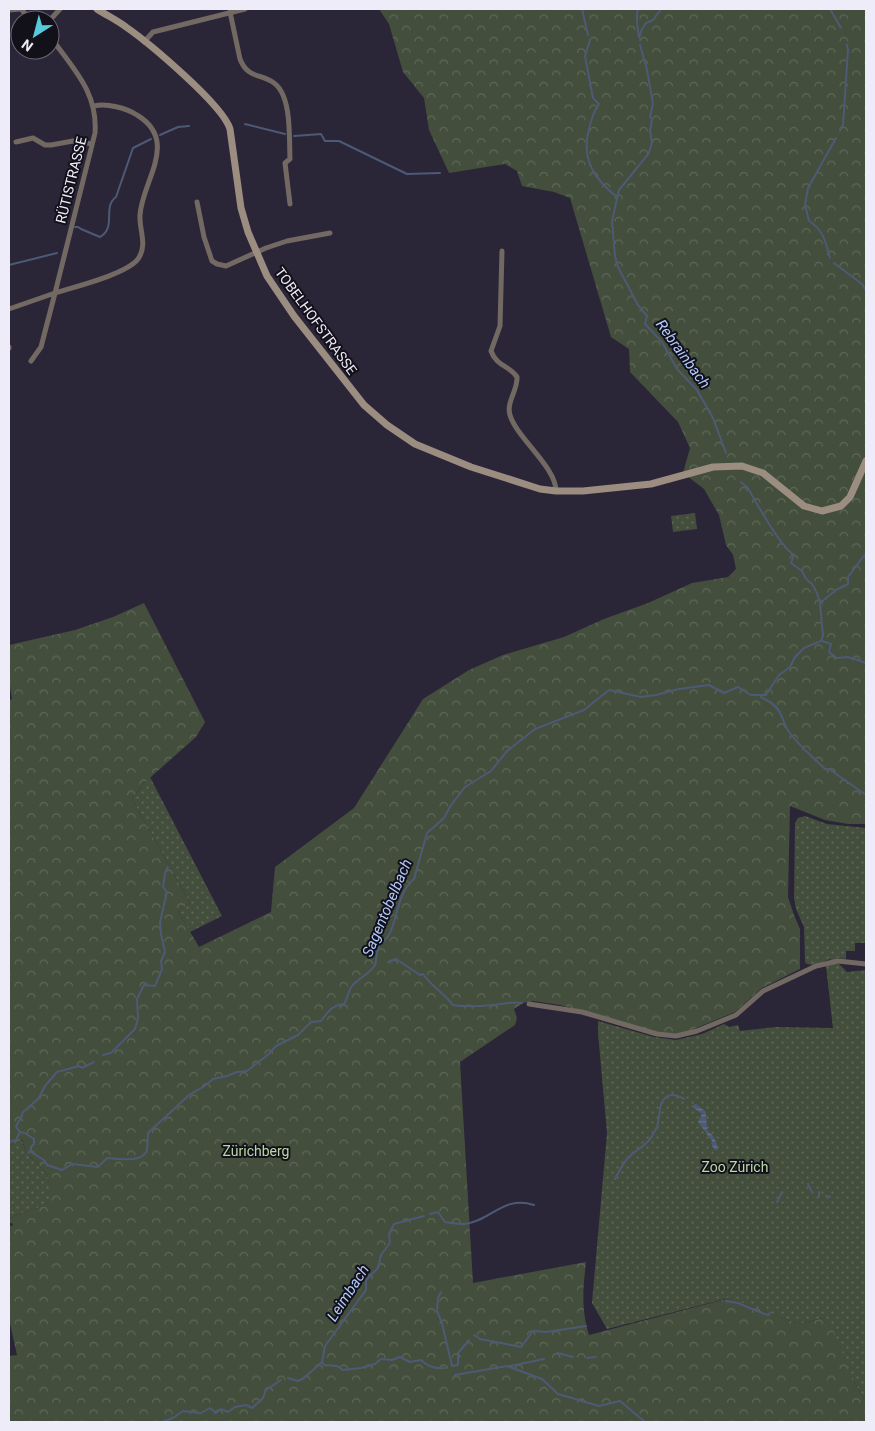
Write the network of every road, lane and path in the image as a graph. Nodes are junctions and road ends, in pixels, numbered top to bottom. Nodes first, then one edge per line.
1 (97, 9) edge
2 (216, 9) edge
3 (245, 9) edge
4 (230, 12) junction
5 (218, 15) junction
6 (144, 42) junction
7 (60, 50) edge
8 (94, 106) junction
9 (16, 142) dead end
10 (92, 144) junction
11 (197, 202) dead end
12 (290, 204) dead end
13 (330, 233) dead end
14 (502, 251) dead end
15 (256, 253) junction
16 (55, 293) junction
17 (9, 309) edge
18 (31, 361) dead end
19 (866, 462) edge
20 (556, 491) junction
21 (866, 964) edge
22 (529, 1004) dead end

1 - 6 main road, TOBELHOFSTRASSE
2 - 5 street
3 - 4 street
4 - 5 street
4 - 12 street
5 - 6 street
6 - 15 main road, TOBELHOFSTRASSE
7 - 8 street, RÜTISTRASSE
8 - 10 street, RÜTISTRASSE
8 - 16 street
9 - 10 street
10 - 16 street, RÜTISTRASSE
11 - 15 street
13 - 15 street
14 - 20 street
15 - 20 main road, TOBELHOFSTRASSE
16 - 17 street
16 - 18 street, RÜTISTRASSE
19 - 20 main road, TOBELHOFSTRASSE
21 - 22 street

